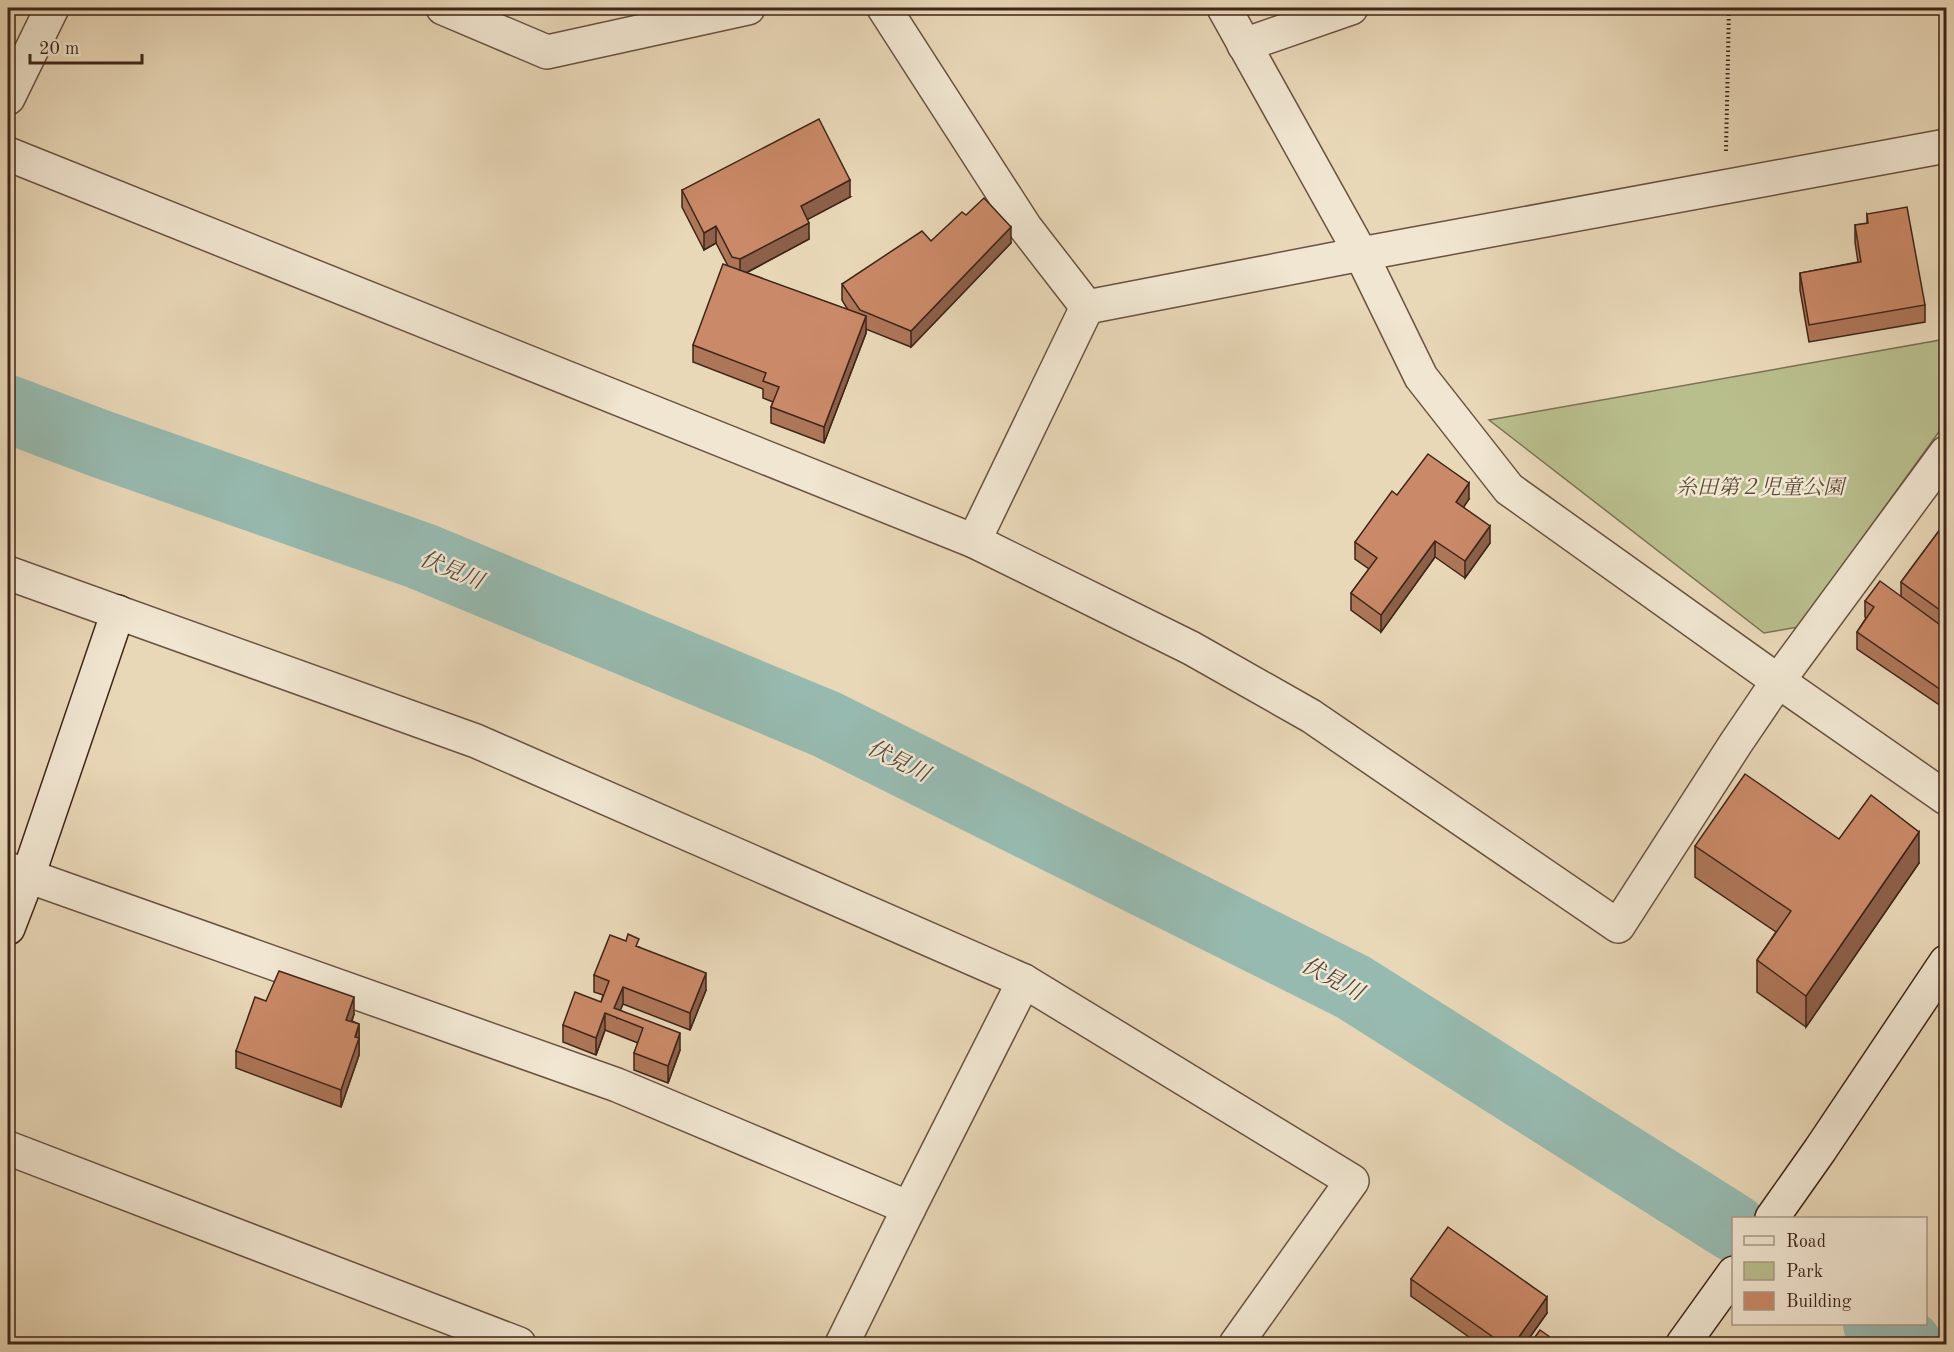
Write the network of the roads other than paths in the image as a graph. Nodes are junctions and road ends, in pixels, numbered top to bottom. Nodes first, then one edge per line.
1 (52, 8) edge
2 (442, 8) edge
3 (748, 8) edge
4 (884, 8) edge
5 (1224, 8) edge
6 (1351, 8) edge
7 (1244, 45) junction
8 (8, 98) edge
9 (1947, 146) edge
10 (8, 154) edge
11 (1361, 254) junction
12 (1087, 307) junction
13 (1947, 453) edge
14 (974, 541) junction
15 (8, 573) edge
16 (118, 612) junction
17 (1778, 681) junction
18 (1947, 798) edge
19 (18, 872) edge
20 (8, 928) edge
21 (1947, 962) edge
22 (1024, 981) junction
23 (8, 1148) edge
24 (909, 1208) junction
25 (1773, 1217) edge
26 (1732, 1276) edge
27 (519, 1344) edge
28 (842, 1344) edge
29 (1236, 1344) edge
30 (1683, 1344) edge

1 - 8 street
2 - 3 street
4 - 12 street
5 - 7 street
6 - 7 street
7 - 11 street
9 - 11 street
10 - 14 street
11 - 12 street
11 - 17 street
12 - 14 street
13 - 17 street
14 - 17 street
15 - 16 street
16 - 19 street
16 - 22 street
17 - 18 street
19 - 20 street
19 - 24 street
21 - 25 street
22 - 24 street
22 - 29 street
23 - 27 street
24 - 28 street
26 - 30 street

